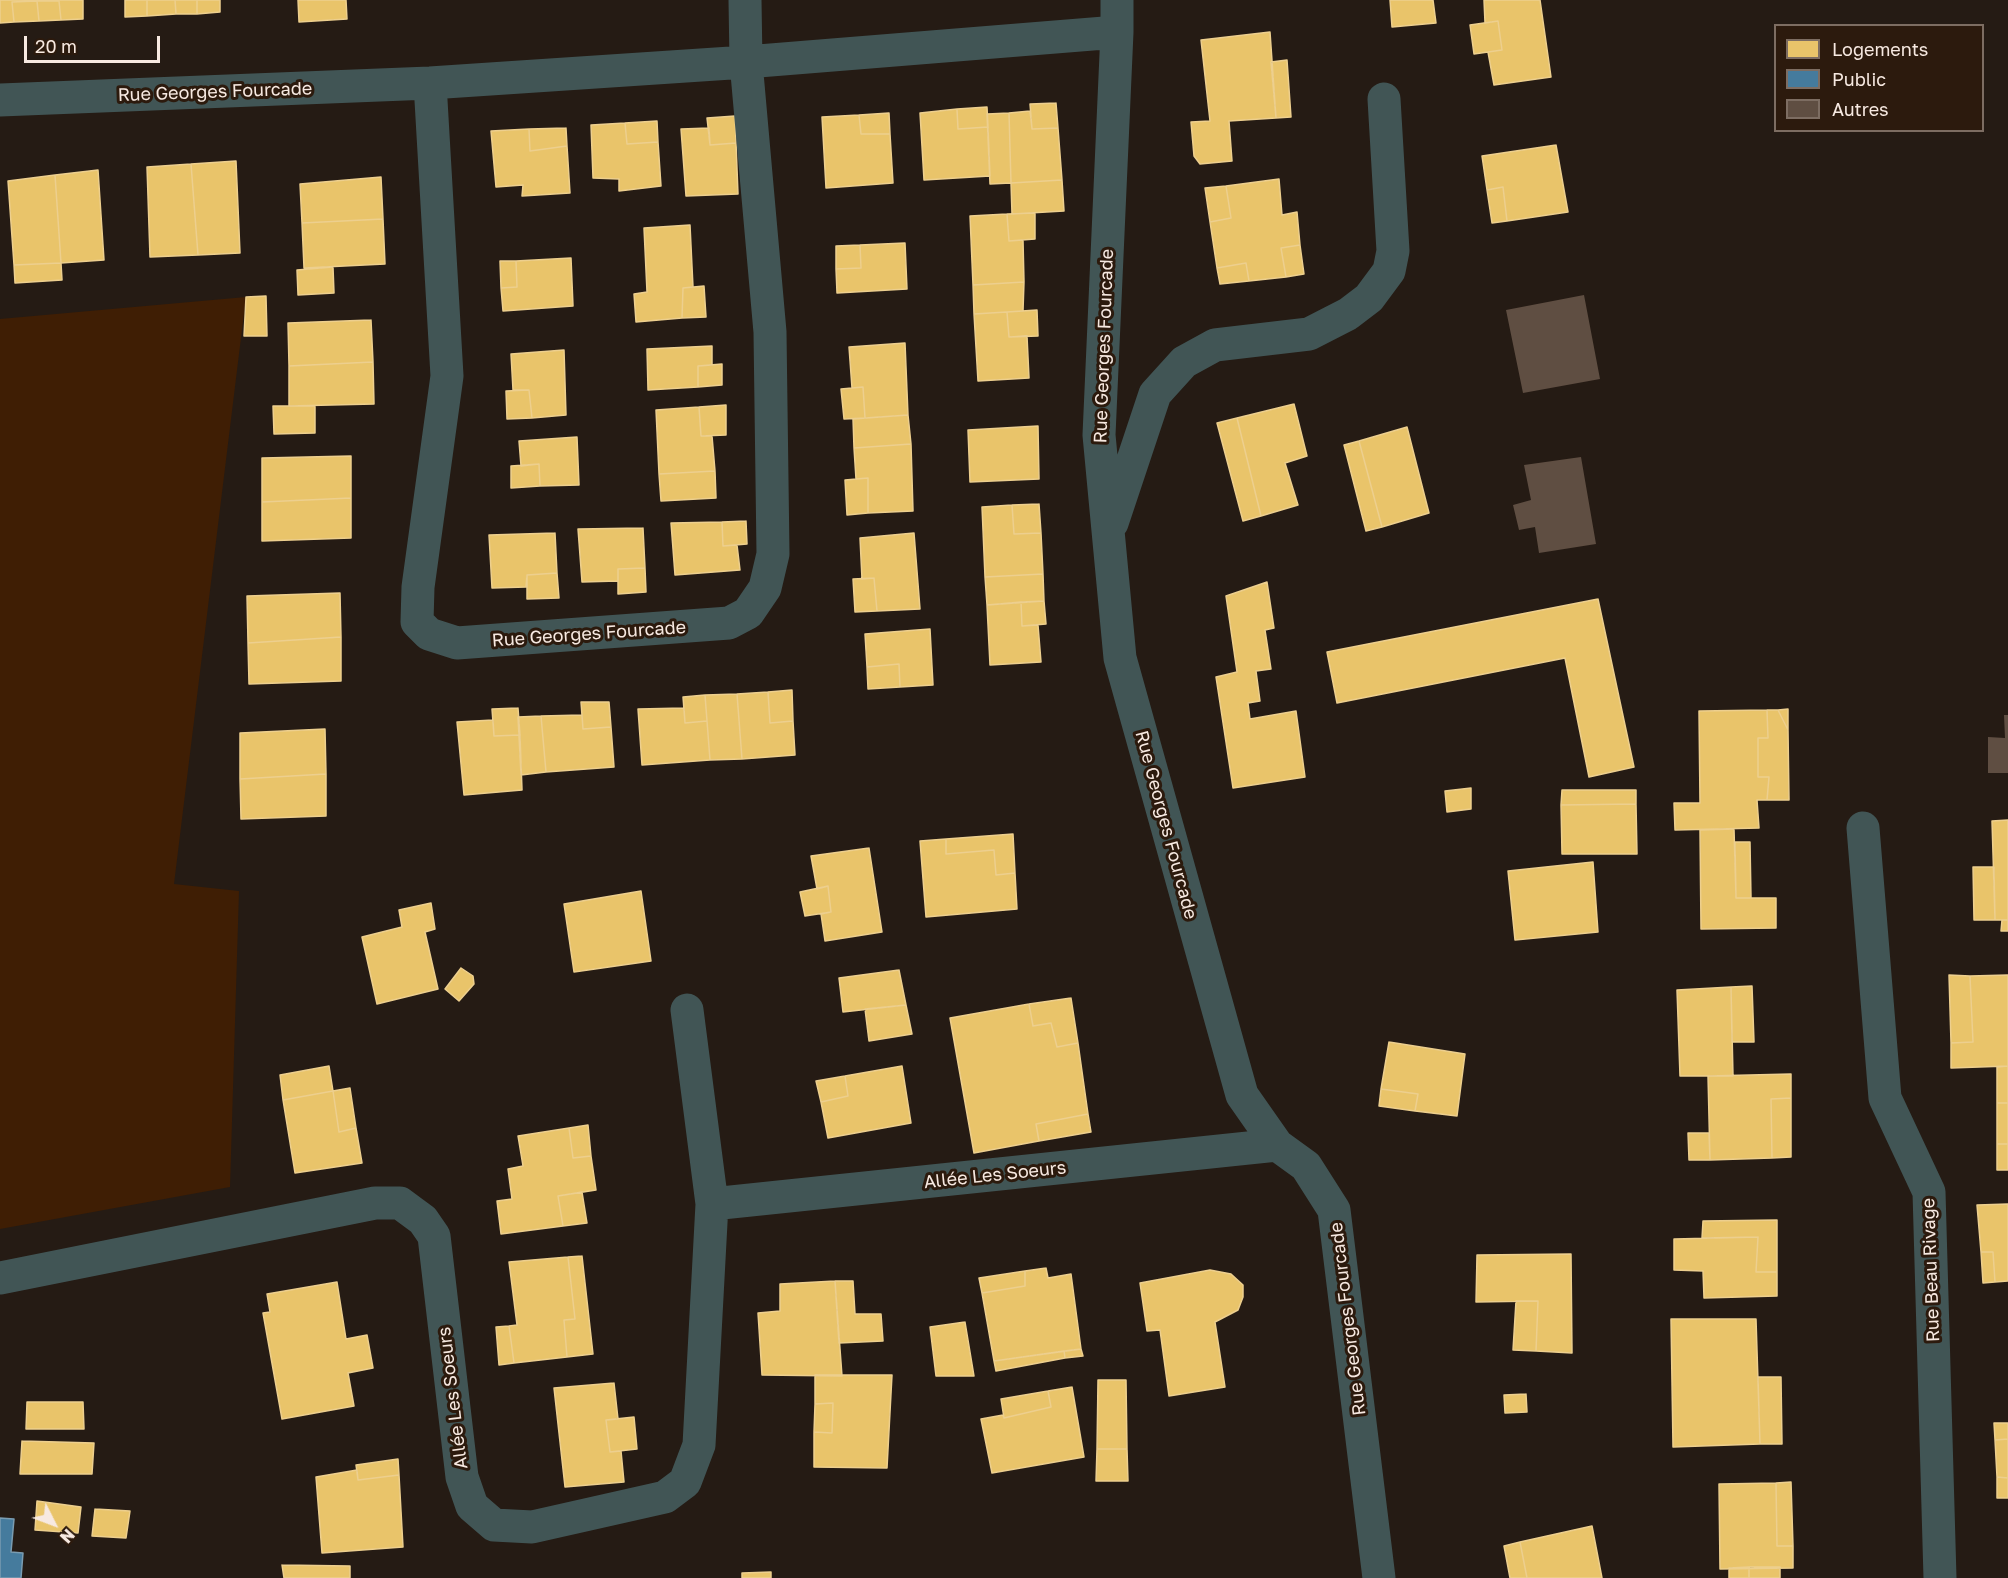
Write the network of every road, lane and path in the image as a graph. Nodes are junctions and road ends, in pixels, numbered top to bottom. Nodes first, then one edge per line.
1 (745, 0) edge
2 (1117, 16) edge
3 (746, 62) junction
4 (430, 83) junction
5 (1384, 99) dead end
6 (0, 100) edge
7 (1108, 533) junction
8 (1863, 828) dead end
9 (687, 1010) dead end
10 (1277, 1145) junction
11 (712, 1204) junction
12 (0, 1278) edge
13 (1379, 1578) edge
14 (1940, 1578) edge

1 - 3 street, Rue Georges Fourcade
2 - 3 street, Rue Georges Fourcade
2 - 7 street, Rue Georges Fourcade
3 - 4 street, Rue Georges Fourcade
3 - 4 street, Rue Georges Fourcade
4 - 6 street, Rue Georges Fourcade
5 - 7 street
7 - 10 street, Rue Georges Fourcade
8 - 14 street, Rue Beau Rivage
9 - 11 street, Allée Les Soeurs
10 - 11 street, Allée Les Soeurs
10 - 13 street, Rue Georges Fourcade
11 - 12 street, Allée Les Soeurs

